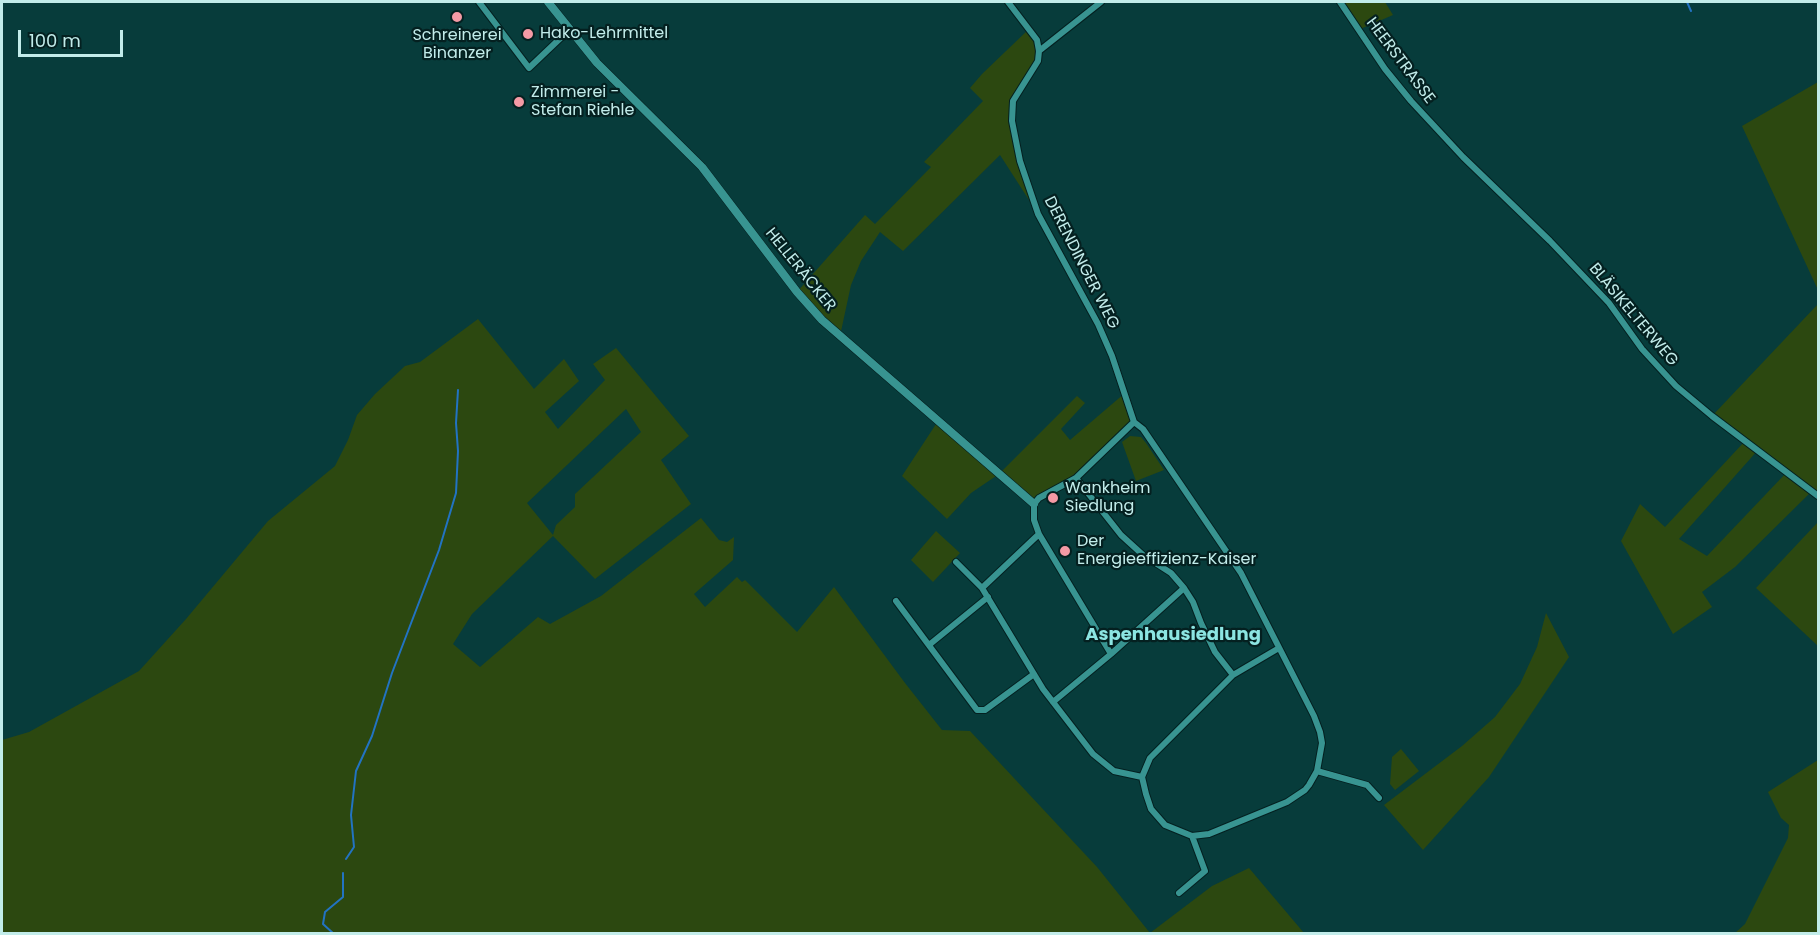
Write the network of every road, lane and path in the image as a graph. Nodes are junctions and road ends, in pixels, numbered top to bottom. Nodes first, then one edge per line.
1 (479, 2) edge
2 (548, 2) edge
3 (1008, 2) edge
4 (1101, 2) edge
5 (1340, 2) edge
6 (570, 29) junction
7 (1040, 51) junction
8 (1442, 134) joint
9 (1134, 422) junction
10 (1076, 478) junction
11 (1818, 496) edge
12 (1034, 504) junction
13 (1039, 534) junction
14 (956, 562) dead end
15 (982, 588) junction
16 (1184, 588) junction
17 (988, 597) junction
18 (896, 601) dead end
19 (929, 645) junction
20 (1279, 648) junction
21 (1112, 654) junction
22 (1034, 674) junction
23 (1233, 675) junction
24 (1053, 702) junction
25 (1317, 771) junction
26 (1142, 777) junction
27 (1379, 798) dead end
28 (1192, 836) junction
29 (1179, 893) dead end

1 - 6 street
2 - 6 street, HELLERÄCKER
3 - 7 street
4 - 7 street
5 - 8 street, HEERSTRASSE
6 - 12 street, HELLERÄCKER
7 - 9 street, DERENDINGER WEG
8 - 11 street, BLÄSIKELTERWEG
9 - 10 street
9 - 20 street
10 - 12 street
10 - 16 street
12 - 13 street
13 - 15 street
13 - 21 street
14 - 15 street
15 - 17 street
16 - 21 street
16 - 23 street
17 - 19 street
17 - 22 street
18 - 19 street
19 - 22 street
20 - 23 street
20 - 25 street
21 - 24 street
22 - 24 street
23 - 26 street
24 - 26 street
25 - 27 street
25 - 28 street
26 - 28 street
28 - 29 street

